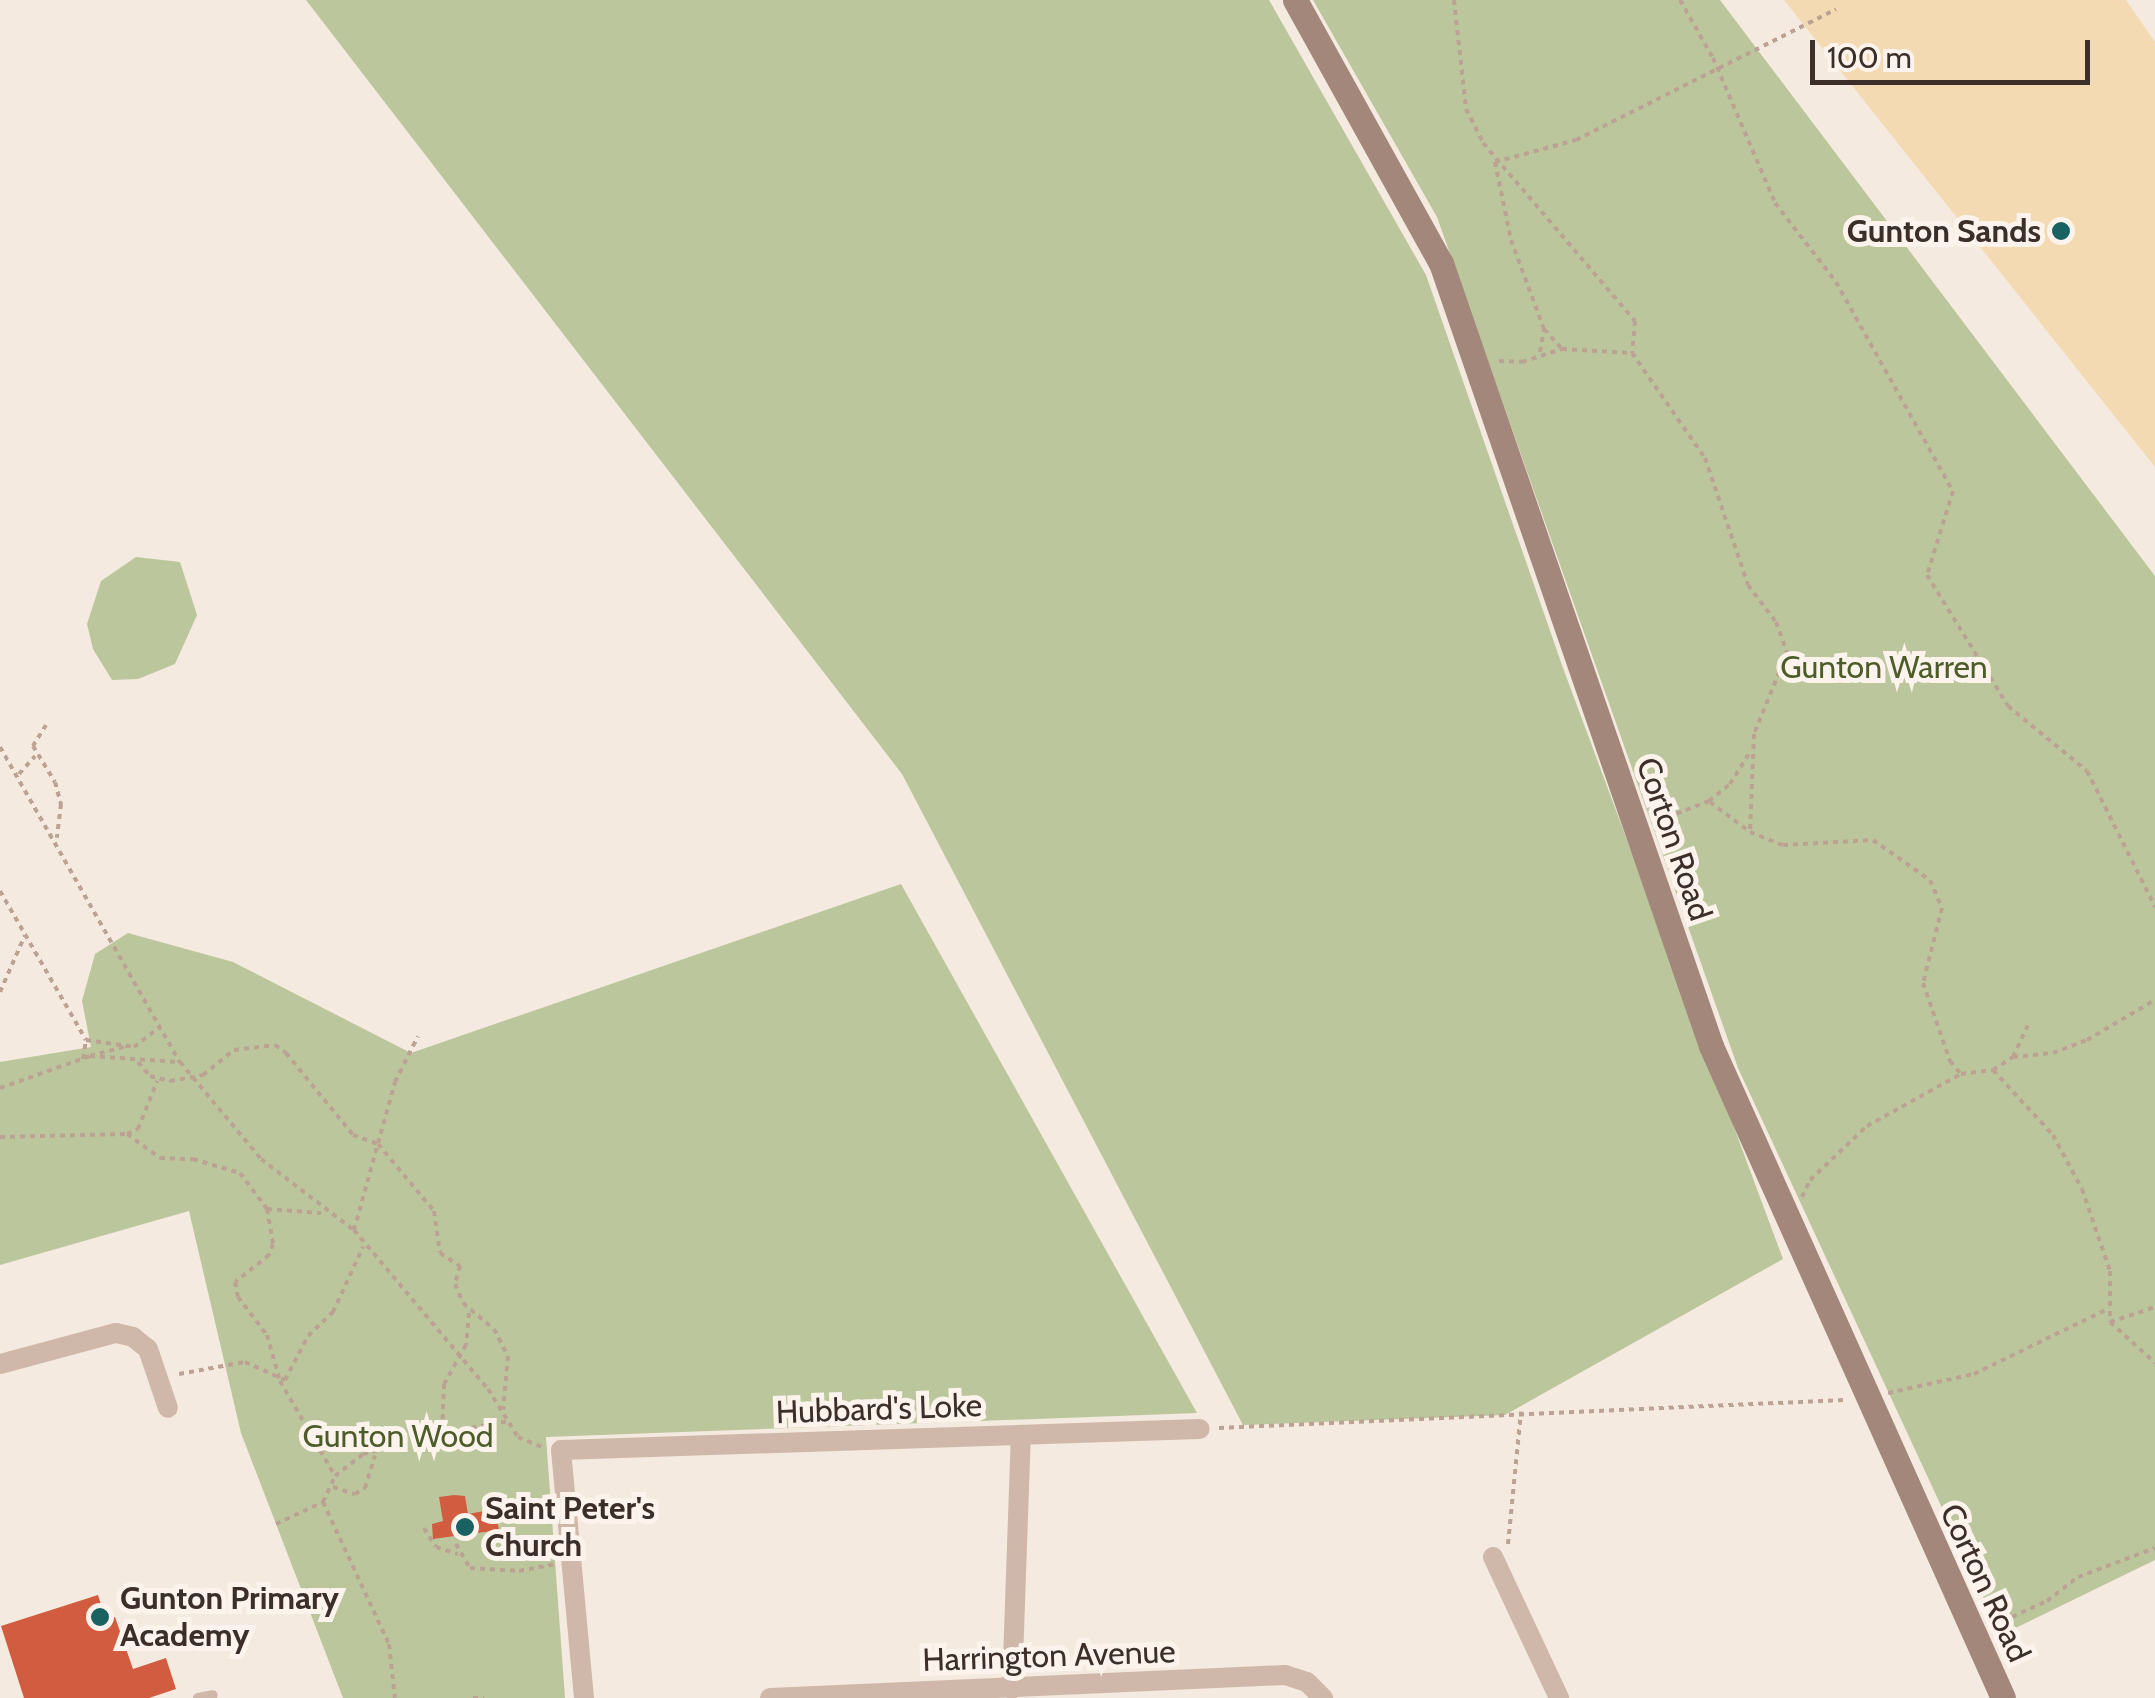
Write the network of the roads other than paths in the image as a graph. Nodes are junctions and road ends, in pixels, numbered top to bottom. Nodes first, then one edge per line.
1 (1295, 0) edge
2 (0, 1364) edge
3 (168, 1408) dead end
4 (1200, 1429) road end
5 (1021, 1435) junction
6 (1493, 1557) road end
7 (1012, 1689) junction
8 (213, 1695) dead end
9 (880, 1696) edge
10 (198, 1698) edge
11 (584, 1698) edge
12 (770, 1698) edge
13 (1323, 1698) edge
14 (1559, 1698) edge
15 (2002, 1698) edge

1 - 15 main road, Corton Road
2 - 3 street
4 - 5 street, Hubbard's Loke
5 - 7 street
5 - 11 street, Hubbard's Loke
6 - 14 street
7 - 9 street, Harrington Avenue
7 - 13 street, Harrington Avenue
8 - 10 lane
9 - 12 street, Harrington Avenue

